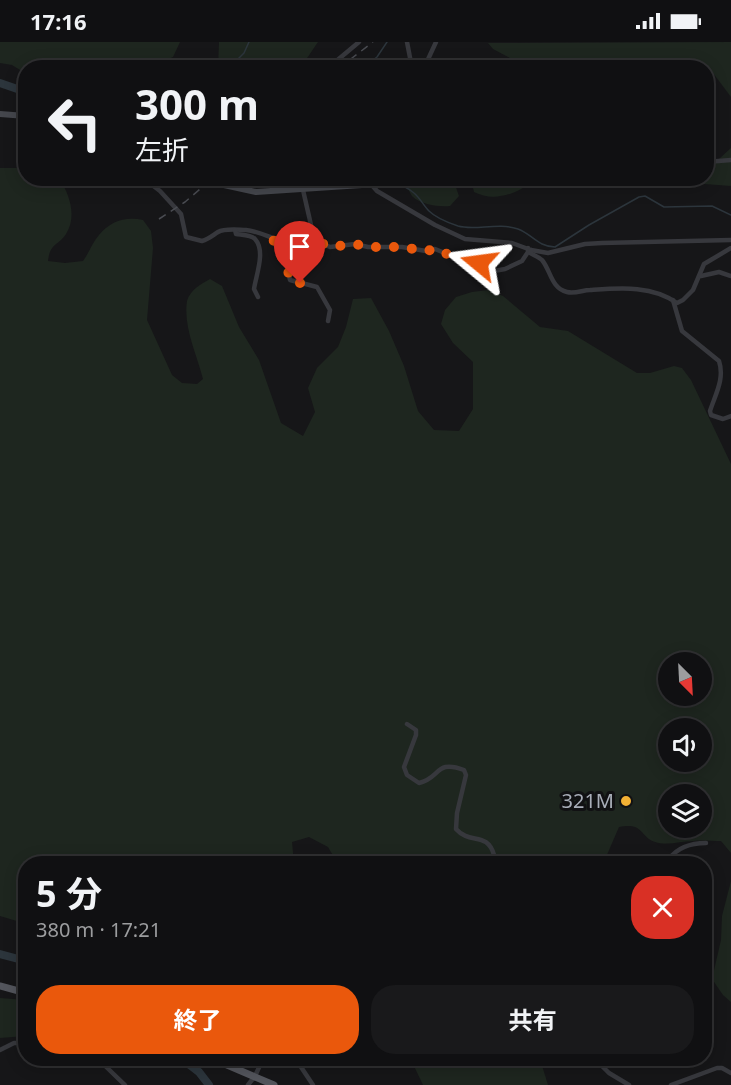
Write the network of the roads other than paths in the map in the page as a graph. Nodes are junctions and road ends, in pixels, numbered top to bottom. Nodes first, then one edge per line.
1 (359, 42) edge
2 (407, 42) edge
3 (436, 42) edge
4 (338, 60) edge
5 (410, 60) edge
6 (428, 60) edge
7 (0, 114) edge
8 (18, 115) edge
9 (731, 160) edge
10 (714, 161) edge
11 (153, 186) edge
12 (230, 186) edge
13 (350, 186) edge
14 (374, 186) edge
15 (303, 190) junction
16 (236, 230) junction
17 (310, 238) junction
18 (272, 239) junction
19 (731, 240) edge
20 (258, 247) junction
21 (731, 248) edge
22 (529, 249) junction
23 (701, 276) junction
24 (731, 276) edge
25 (258, 297) dead end
26 (673, 300) junction
27 (327, 321) dead end
28 (731, 416) edge
29 (407, 724) dead end
30 (706, 843) dead end
31 (493, 856) edge
32 (672, 856) edge
33 (0, 986) edge
34 (18, 991) edge
35 (18, 1043) edge
36 (0, 1050) edge
37 (105, 1066) edge
38 (230, 1066) edge
39 (260, 1066) edge
40 (302, 1066) edge
41 (602, 1066) edge
42 (731, 1072) edge
43 (255, 1076) junction
44 (124, 1085) edge
45 (248, 1085) edge
46 (274, 1085) edge
47 (313, 1085) edge
48 (629, 1085) edge
49 (671, 1085) edge

1 - 4 street
2 - 5 street
3 - 6 street
7 - 8 street
9 - 10 street
11 - 16 street
12 - 15 street
13 - 15 street
14 - 22 street
15 - 17 street
16 - 18 street
16 - 20 street
17 - 18 street
17 - 22 street
18 - 20 street
18 - 27 street
19 - 22 street
20 - 25 street
21 - 23 street
22 - 26 street
23 - 24 street
23 - 26 street
26 - 28 street
29 - 31 street
30 - 32 street
33 - 34 main road
35 - 36 street
37 - 44 street
38 - 43 main road
39 - 43 street
40 - 47 street
41 - 48 street
42 - 49 street
43 - 45 street
43 - 46 main road

